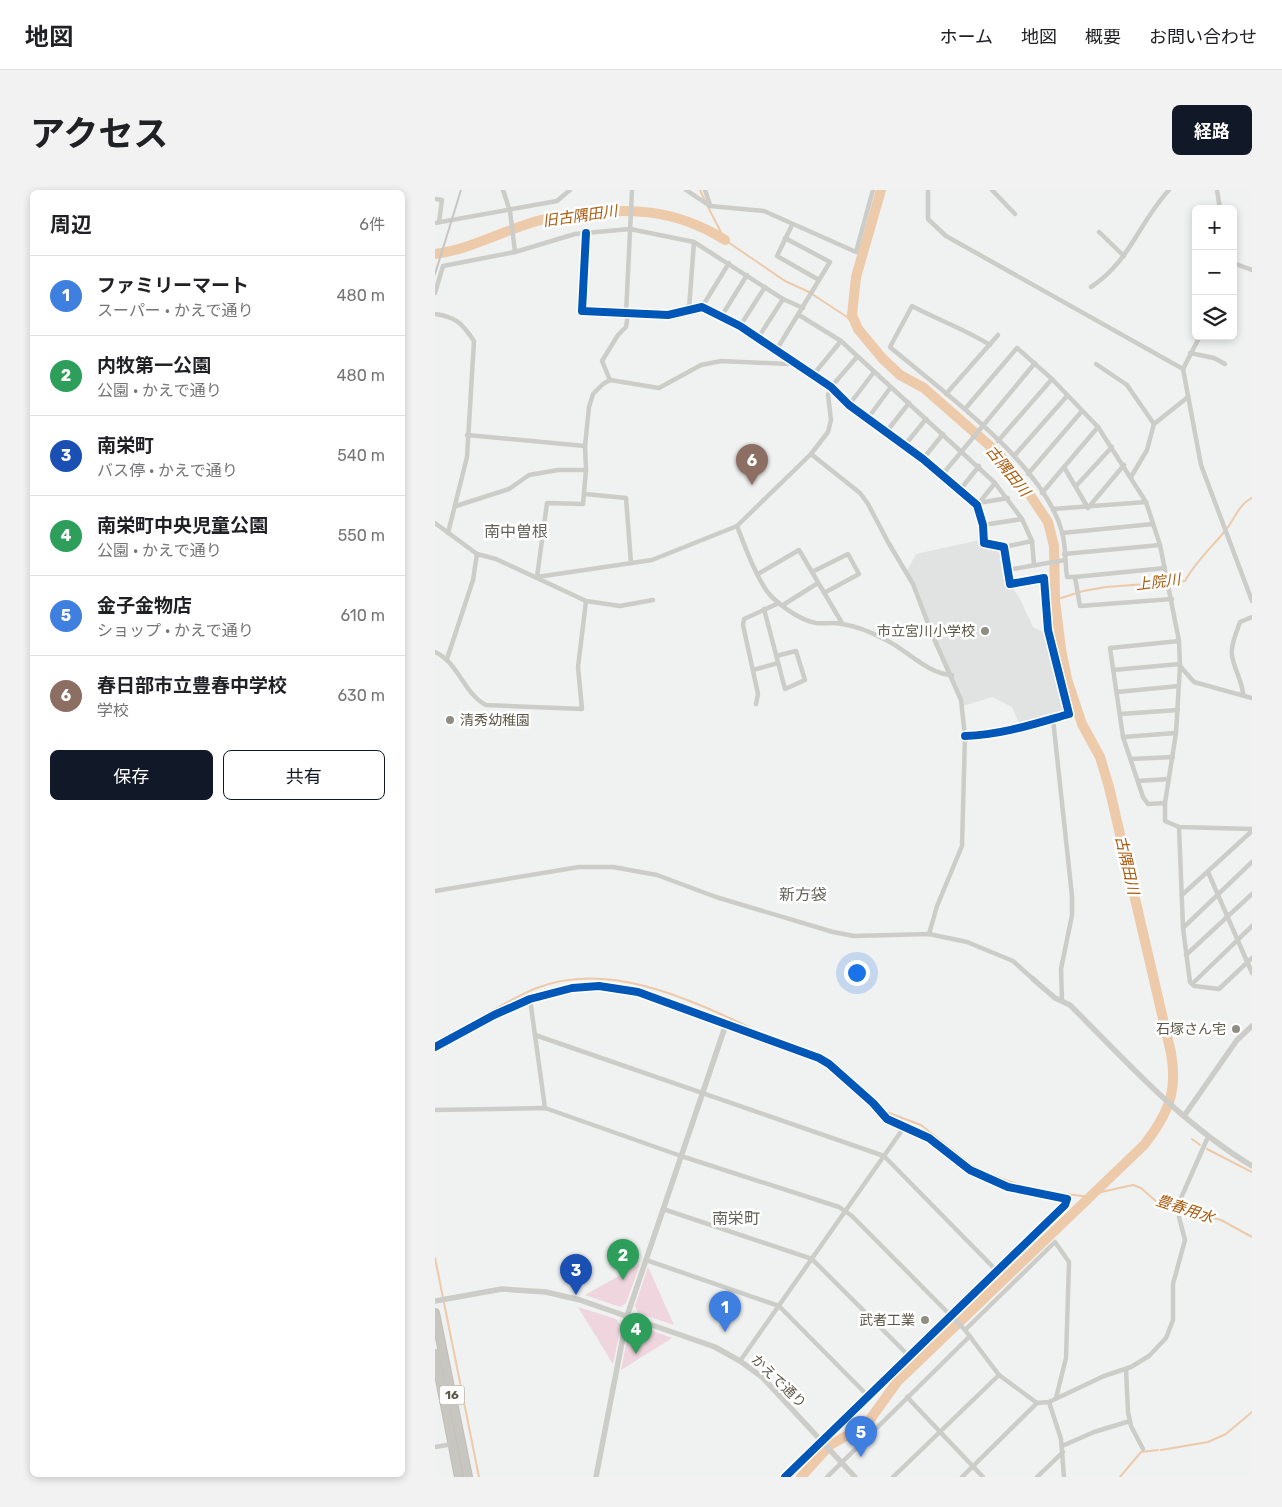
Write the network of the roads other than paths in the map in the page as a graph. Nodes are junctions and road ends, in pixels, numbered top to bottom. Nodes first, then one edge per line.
1 (503, 190) edge
2 (570, 190) edge
3 (632, 190) edge
4 (686, 190) edge
5 (705, 190) edge
6 (873, 190) edge
7 (927, 190) edge
8 (992, 190) edge
9 (1169, 190) edge
10 (1217, 190) edge
11 (435, 199) edge
12 (1219, 205) edge
13 (710, 206) junction
14 (511, 211) junction
15 (1015, 214) dead end
16 (437, 223) edge
17 (792, 225) junction
18 (630, 228) junction
19 (1099, 232) dead end
20 (586, 233) junction
21 (785, 238) junction
22 (694, 242) junction
23 (515, 252) junction
24 (1124, 256) junction
25 (729, 263) junction
26 (1237, 264) edge
27 (1252, 270) edge
28 (747, 275) junction
29 (819, 280) junction
30 (765, 287) junction
31 (1091, 287) dead end
32 (435, 293) edge
33 (783, 299) junction
34 (702, 308) junction
35 (803, 308) junction
36 (689, 309) junction
37 (435, 314) edge
38 (627, 314) junction
39 (799, 315) junction
40 (721, 317) junction
41 (740, 326) junction
42 (998, 335) dead end
43 (758, 338) junction
44 (1198, 340) edge
45 (841, 341) junction
46 (990, 345) junction
47 (777, 349) junction
48 (1191, 353) junction
49 (857, 357) junction
50 (793, 361) junction
51 (1035, 363) junction
52 (1095, 364) dead end
53 (1225, 364) dead end
54 (1183, 369) junction
55 (874, 372) junction
56 (813, 375) junction
57 (1052, 379) junction
58 (610, 380) junction
59 (831, 387) junction
60 (891, 388) junction
61 (946, 394) junction
62 (1067, 396) junction
63 (1188, 397) junction
64 (909, 403) junction
65 (849, 405) junction
66 (965, 409) junction
67 (1082, 411) junction
68 (868, 418) junction
69 (926, 419) junction
70 (1154, 424) junction
71 (981, 426) junction
72 (1098, 427) junction
73 (887, 431) junction
74 (943, 434) junction
75 (467, 435) junction
76 (998, 441) junction
77 (905, 445) junction
78 (585, 446) junction
79 (1112, 447) junction
80 (961, 449) junction
81 (811, 454) junction
82 (1014, 456) junction
83 (923, 459) junction
84 (1124, 465) junction
85 (979, 466) junction
86 (1064, 467) junction
87 (587, 470) junction
88 (1028, 474) junction
89 (942, 475) junction
90 (1131, 477) junction
91 (995, 482) junction
92 (1076, 486) junction
93 (960, 490) junction
94 (1042, 493) junction
95 (585, 494) junction
96 (1008, 498) junction
97 (1146, 502) junction
98 (978, 504) junction
99 (456, 506) junction
100 (1088, 508) junction
101 (1053, 509) junction
102 (1022, 519) junction
103 (435, 523) edge
104 (1153, 524) junction
105 (737, 526) junction
106 (983, 526) junction
107 (1062, 532) junction
108 (448, 533) junction
109 (1032, 541) junction
110 (1160, 545) junction
111 (1003, 547) junction
112 (477, 554) junction
113 (1064, 554) junction
114 (1065, 560) junction
115 (631, 563) junction
116 (1034, 565) junction
117 (1165, 568) junction
118 (1007, 570) junction
119 (812, 572) junction
120 (758, 574) junction
121 (537, 577) junction
122 (1075, 577) junction
123 (818, 583) junction
124 (824, 593) junction
125 (1171, 599) junction
126 (653, 600) dead end
127 (586, 601) junction
128 (1252, 601) edge
129 (781, 604) junction
130 (764, 609) junction
131 (1252, 617) edge
132 (842, 623) junction
133 (1179, 641) junction
134 (435, 652) edge
135 (776, 656) junction
136 (447, 658) junction
137 (778, 663) junction
138 (1180, 665) junction
139 (753, 670) junction
140 (1113, 670) junction
141 (952, 675) junction
142 (1179, 686) junction
143 (1117, 692) junction
144 (1243, 694) junction
145 (1252, 698) edge
146 (756, 704) dead end
147 (1178, 710) junction
148 (1120, 714) junction
149 (1053, 719) junction
150 (1175, 733) junction
151 (965, 736) junction
152 (1123, 737) junction
153 (1173, 756) junction
154 (1131, 759) junction
155 (1169, 778) junction
156 (1138, 781) junction
157 (1165, 803) junction
158 (1179, 827) junction
159 (1252, 830) edge
160 (1252, 862) edge
161 (1208, 872) junction
162 (435, 891) edge
163 (1252, 894) edge
164 (1218, 895) junction
165 (1182, 896) junction
166 (1228, 917) junction
167 (1252, 926) edge
168 (1183, 928) junction
169 (929, 934) junction
170 (1238, 940) junction
171 (1186, 955) junction
172 (1252, 958) edge
173 (1247, 962) junction
174 (1252, 972) edge
175 (1033, 978) joint
176 (1192, 984) junction
177 (530, 998) junction
178 (1062, 1001) junction
179 (726, 1024) junction
180 (1252, 1026) edge
181 (535, 1035) junction
182 (435, 1047) edge
183 (702, 1094) junction
184 (545, 1108) junction
185 (435, 1110) edge
186 (1185, 1116) junction
187 (905, 1126) junction
188 (1208, 1137) junction
189 (681, 1156) junction
190 (884, 1156) junction
191 (1252, 1166) edge
192 (663, 1209) junction
193 (846, 1211) junction
194 (812, 1259) junction
195 (646, 1260) junction
196 (997, 1271) junction
197 (435, 1301) edge
198 (779, 1306) junction
199 (435, 1313) edge
200 (627, 1316) junction
201 (951, 1316) junction
202 (965, 1330) junction
203 (970, 1336) junction
204 (435, 1354) edge
205 (909, 1356) junction
206 (740, 1361) junction
207 (1126, 1368) junction
208 (999, 1375) junction
209 (868, 1396) junction
210 (907, 1398) junction
211 (1056, 1398) junction
212 (1049, 1402) junction
213 (1037, 1403) junction
214 (1130, 1421) junction
215 (939, 1431) junction
216 (823, 1443) junction
217 (453, 1444) junction
218 (1062, 1446) junction
219 (435, 1447) edge
220 (1143, 1448) dead end
221 (1063, 1452) junction
222 (840, 1462) junction
223 (973, 1466) junction
224 (459, 1477) edge
225 (468, 1477) edge
226 (596, 1477) edge
227 (785, 1477) edge
228 (827, 1477) edge
229 (855, 1477) edge
230 (893, 1477) edge
231 (961, 1477) edge
232 (983, 1477) edge
233 (1037, 1477) edge
234 (1065, 1477) edge

1 - 14 street
2 - 14 street
3 - 18 street
4 - 13 street
5 - 13 street
6 - 17 street
7 - 54 street
8 - 15 street
9 - 24 street
10 - 12 street
11 - 16 street
13 - 17 street
14 - 16 street
14 - 23 street
17 - 21 street
18 - 20 street
18 - 22 street
18 - 38 street
19 - 24 street
20 - 23 street
20 - 38 street
21 - 29 street
21 - 29 street
22 - 25 street
22 - 36 street
23 - 32 street
24 - 31 street
25 - 28 street
25 - 34 street
26 - 27 street
28 - 30 street
28 - 40 street
29 - 35 street
30 - 33 street
30 - 41 street
33 - 35 street
33 - 43 street
34 - 36 street
34 - 40 street
35 - 39 street
36 - 38 street
37 - 75 street
38 - 58 street
39 - 45 street
39 - 47 street
40 - 41 street
41 - 43 street
42 - 46 street
43 - 47 street
44 - 48 street
45 - 49 street
45 - 56 street
46 - 61 street
46 - 61 street
47 - 50 street
48 - 53 street
48 - 54 street
49 - 55 street
49 - 59 street
50 - 56 street
50 - 58 street
51 - 57 street
51 - 66 street
51 - 71 street
52 - 70 street
54 - 63 street
55 - 60 street
55 - 65 street
56 - 59 street
57 - 62 street
57 - 76 street
58 - 78 street
59 - 65 street
59 - 81 street
60 - 64 street
60 - 68 street
61 - 66 street
62 - 67 street
62 - 82 street
63 - 70 street
63 - 128 street
64 - 69 street
64 - 73 street
65 - 68 street
66 - 71 street
67 - 72 street
67 - 88 street
68 - 73 street
69 - 74 street
69 - 77 street
70 - 90 street
71 - 76 street
71 - 80 street
72 - 79 street
72 - 86 street
73 - 77 street
74 - 80 street
74 - 83 street
75 - 78 street
75 - 99 street
76 - 82 street
77 - 83 street
78 - 87 street
79 - 84 street
79 - 92 street
80 - 85 street
80 - 89 street
81 - 105 street
81 - 141 street
82 - 88 street
83 - 89 street
84 - 90 street
84 - 100 street
85 - 91 street
85 - 93 street
86 - 92 street
86 - 94 street
87 - 95 street
87 - 99 street
88 - 94 street
89 - 93 street
90 - 97 street
91 - 96 street
91 - 98 street
92 - 100 street
93 - 98 street
94 - 101 street
95 - 115 street
95 - 121 street
96 - 98 street
96 - 102 street
97 - 100 street
97 - 104 street
98 - 106 street
99 - 108 street
100 - 101 street
101 - 107 street
102 - 106 street
102 - 109 street
103 - 108 street
104 - 107 street
104 - 110 street
105 - 115 street
105 - 120 street
106 - 111 street
107 - 113 street
108 - 112 street
109 - 111 street
109 - 116 street
110 - 113 street
110 - 117 street
111 - 118 street
112 - 121 street
112 - 136 street
113 - 114 street
114 - 116 street
114 - 122 street
115 - 121 street
116 - 118 street
117 - 122 street
117 - 125 street
118 - 149 street
119 - 120 street
119 - 123 street
119 - 124 street
120 - 129 street
121 - 127 street
122 - 125 street
123 - 124 street
123 - 129 street
124 - 132 street
125 - 133 street
126 - 127 street
127 - 136 street
129 - 130 street
129 - 132 street
130 - 135 street
130 - 139 street
131 - 144 street
132 - 141 street
133 - 138 street
133 - 140 street
134 - 136 street
135 - 137 street
135 - 137 street
137 - 139 street
138 - 140 street
138 - 142 street
138 - 144 street
139 - 146 street
140 - 143 street
141 - 151 street
142 - 143 street
142 - 147 street
143 - 148 street
144 - 145 street
147 - 148 street
147 - 150 street
148 - 152 street
149 - 151 street
149 - 178 street
150 - 152 street
150 - 153 street
151 - 169 street
152 - 154 street
153 - 154 street
153 - 155 street
154 - 156 street
155 - 156 street
155 - 157 street
156 - 157 street
157 - 158 street
158 - 159 street
158 - 165 street
159 - 161 street
160 - 164 street
161 - 164 street
161 - 165 street
162 - 169 street
163 - 166 street
164 - 166 street
164 - 168 street
165 - 168 street
166 - 170 street
166 - 171 street
167 - 170 street
168 - 171 street
169 - 175 street
170 - 173 street
170 - 176 street
171 - 176 street
172 - 173 street
173 - 174 street
173 - 176 street
175 - 178 street
177 - 179 street
177 - 181 street
177 - 182 street
178 - 186 street
179 - 183 street
179 - 187 street
180 - 186 street
181 - 183 street
181 - 184 street
183 - 189 street
183 - 190 street
184 - 185 street
184 - 189 street
186 - 188 street
187 - 190 street
187 - 196 street
188 - 191 street
188 - 207 street
189 - 192 street
189 - 193 street
190 - 193 street
190 - 196 street
192 - 194 street
192 - 195 street
193 - 194 street
193 - 201 street
194 - 198 street
194 - 205 street
195 - 198 street
195 - 200 street
196 - 201 street
197 - 200 street, かえで通り
198 - 206 street
198 - 209 street
199 - 225 highway, 16
200 - 206 street, かえで通り
200 - 226 street
201 - 202 street
201 - 205 street
202 - 203 street
202 - 211 street
203 - 208 street
203 - 210 street
204 - 217 highway, 16
205 - 209 street
206 - 216 street, かえで通り
207 - 211 street
207 - 214 street
208 - 213 street
208 - 215 street
209 - 216 street
210 - 215 street
210 - 222 street
211 - 212 street
212 - 213 street
212 - 218 street
213 - 223 street
214 - 218 street
214 - 220 street
215 - 223 street
215 - 230 street
216 - 222 street, かえで通り
216 - 227 street
217 - 219 street
217 - 224 highway, 16
218 - 221 street
221 - 233 street
221 - 234 street
222 - 228 street
222 - 229 street, かえで通り
223 - 231 street
223 - 232 street

